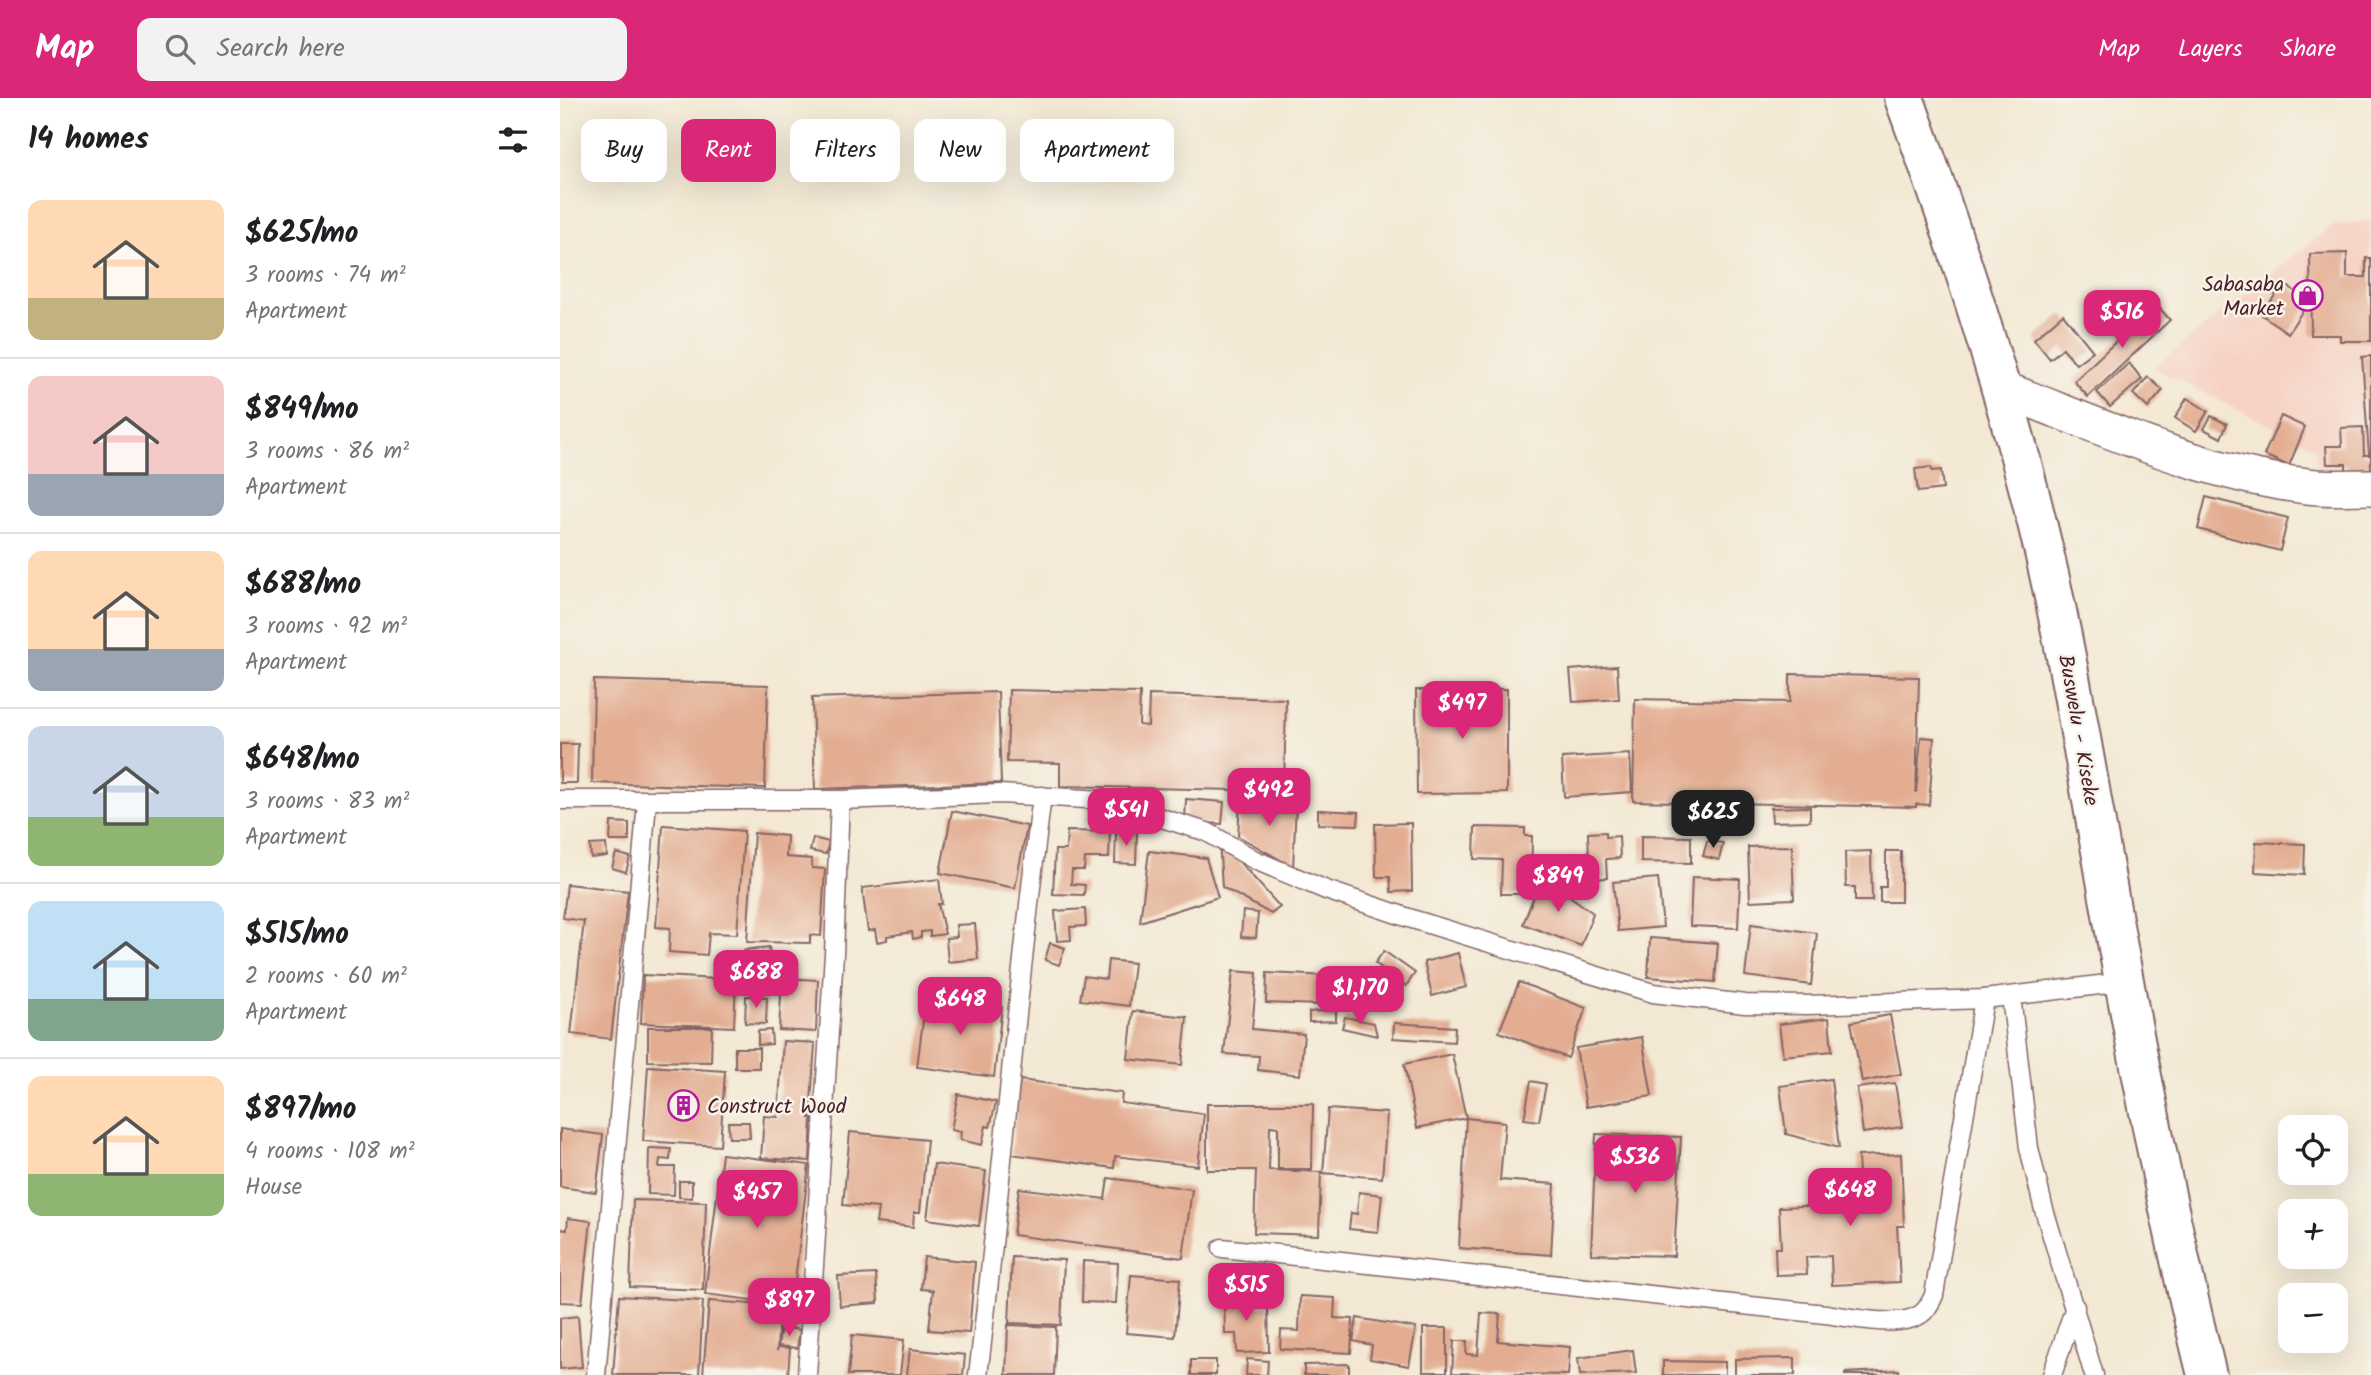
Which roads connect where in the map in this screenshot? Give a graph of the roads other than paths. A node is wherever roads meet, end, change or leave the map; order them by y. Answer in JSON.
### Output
{"nodes":[{"id":1,"x":1904,"y":98,"type":"edge"},
{"id":2,"x":2003,"y":389,"type":"junction"},
{"id":3,"x":2371,"y":487,"type":"edge"},
{"id":4,"x":1042,"y":796,"type":"junction"},
{"id":5,"x":560,"y":800,"type":"edge"},
{"id":6,"x":840,"y":800,"type":"junction"},
{"id":7,"x":647,"y":802,"type":"junction"},
{"id":8,"x":2124,"y":982,"type":"junction"},
{"id":9,"x":2011,"y":996,"type":"junction"},
{"id":10,"x":1984,"y":999,"type":"junction"},
{"id":11,"x":1222,"y":1248,"type":"dead end"},
{"id":12,"x":2075,"y":1307,"type":"junction"},
{"id":13,"x":596,"y":1375,"type":"edge"},
{"id":14,"x":807,"y":1375,"type":"edge"},
{"id":15,"x":978,"y":1375,"type":"edge"},
{"id":16,"x":2052,"y":1375,"type":"edge"},
{"id":17,"x":2094,"y":1375,"type":"edge"},
{"id":18,"x":2207,"y":1375,"type":"edge"}],
"edges":[{"from":1,"to":2,"type":"main road","name":"Buswelu - Kiseke"},
{"from":2,"to":3,"type":"street"},
{"from":2,"to":8,"type":"main road","name":"Buswelu - Kiseke"},
{"from":4,"to":6,"type":"lane"},
{"from":4,"to":10,"type":"lane"},
{"from":4,"to":15,"type":"lane"},
{"from":5,"to":7,"type":"lane"},
{"from":6,"to":7,"type":"lane"},
{"from":6,"to":14,"type":"lane"},
{"from":7,"to":13,"type":"lane"},
{"from":8,"to":9,"type":"lane"},
{"from":8,"to":18,"type":"main road","name":"Buswelu - Kiseke"},
{"from":9,"to":10,"type":"lane"},
{"from":9,"to":12,"type":"lane"},
{"from":10,"to":11,"type":"lane"},
{"from":12,"to":16,"type":"lane"},
{"from":12,"to":17,"type":"lane"}]}
